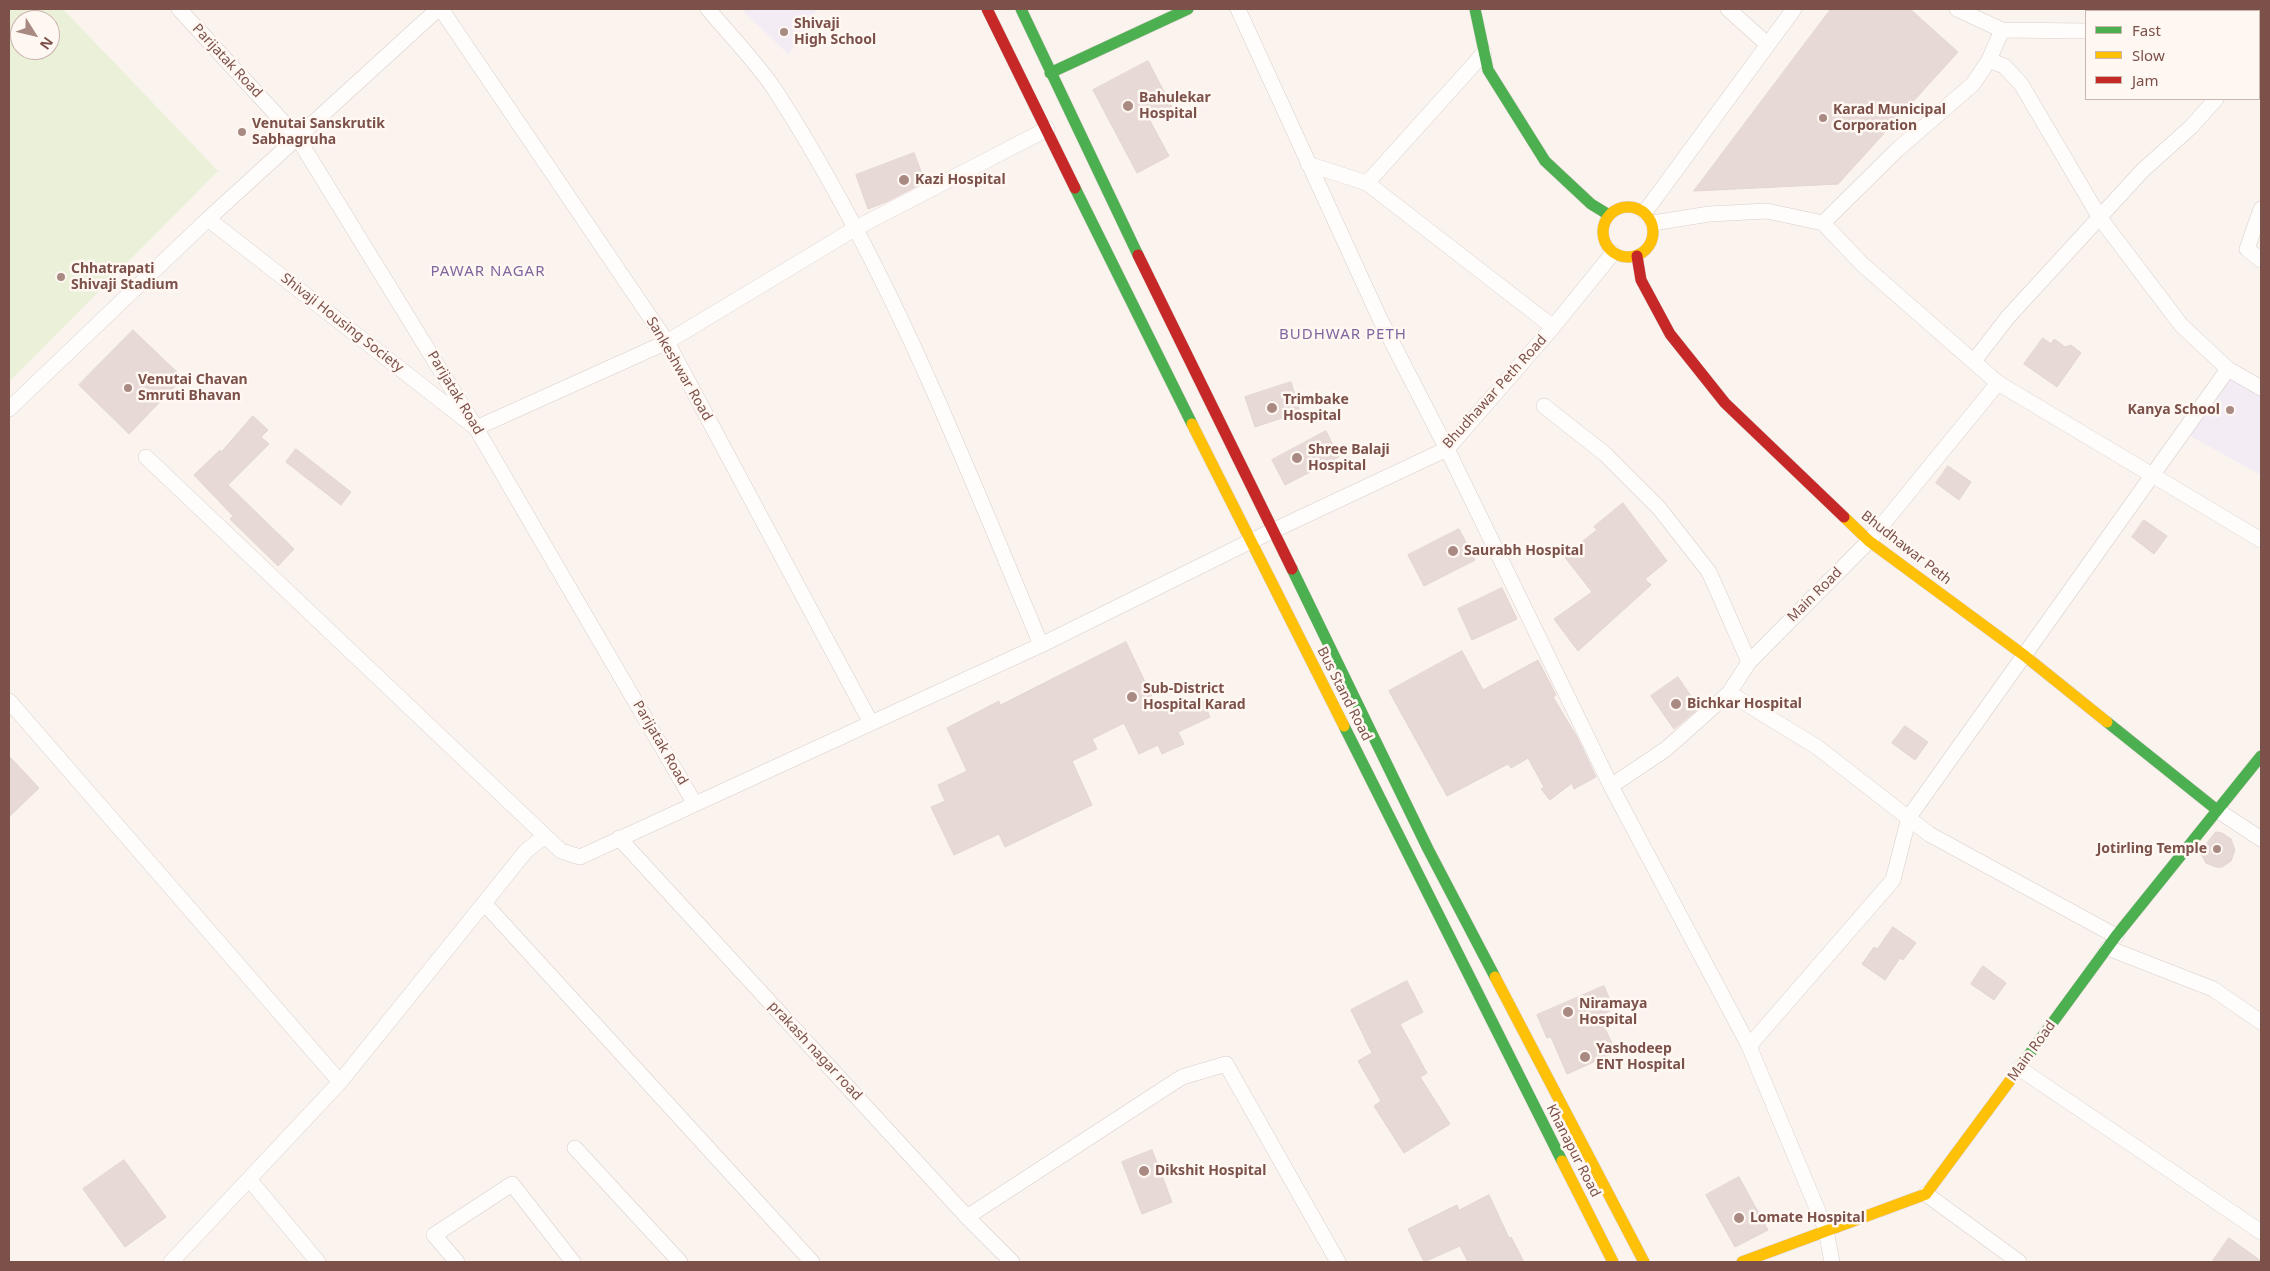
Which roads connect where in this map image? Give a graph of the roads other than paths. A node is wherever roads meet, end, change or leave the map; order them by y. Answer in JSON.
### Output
{"nodes":[{"id":1,"x":178,"y":9,"type":"edge"},
{"id":2,"x":440,"y":9,"type":"edge"},
{"id":3,"x":708,"y":9,"type":"edge"},
{"id":4,"x":987,"y":9,"type":"edge"},
{"id":5,"x":1021,"y":9,"type":"edge"},
{"id":6,"x":1188,"y":9,"type":"edge"},
{"id":7,"x":1238,"y":9,"type":"edge"},
{"id":8,"x":1475,"y":9,"type":"edge"},
{"id":9,"x":1728,"y":9,"type":"edge"},
{"id":10,"x":1794,"y":9,"type":"edge"},
{"id":11,"x":1957,"y":9,"type":"edge"},
{"id":12,"x":2002,"y":30,"type":"junction"},
{"id":13,"x":2085,"y":31,"type":"edge"},
{"id":14,"x":1767,"y":44,"type":"junction"},
{"id":15,"x":1484,"y":52,"type":"junction"},
{"id":16,"x":1989,"y":60,"type":"junction"},
{"id":17,"x":1050,"y":73,"type":"junction"},
{"id":18,"x":2215,"y":100,"type":"edge"},
{"id":19,"x":1047,"y":129,"type":"junction"},
{"id":20,"x":297,"y":137,"type":"junction"},
{"id":21,"x":1308,"y":164,"type":"junction"},
{"id":22,"x":1368,"y":183,"type":"junction"},
{"id":23,"x":2261,"y":210,"type":"edge"},
{"id":24,"x":1609,"y":215,"type":"junction"},
{"id":25,"x":1649,"y":218,"type":"junction"},
{"id":26,"x":2100,"y":218,"type":"junction"},
{"id":27,"x":208,"y":219,"type":"junction"},
{"id":28,"x":1822,"y":223,"type":"junction"},
{"id":29,"x":856,"y":228,"type":"junction"},
{"id":30,"x":1613,"y":253,"type":"junction"},
{"id":31,"x":1637,"y":256,"type":"junction"},
{"id":32,"x":2261,"y":260,"type":"edge"},
{"id":33,"x":1553,"y":327,"type":"junction"},
{"id":34,"x":667,"y":342,"type":"junction"},
{"id":35,"x":1974,"y":361,"type":"junction"},
{"id":36,"x":2228,"y":369,"type":"junction"},
{"id":37,"x":1998,"y":383,"type":"junction"},
{"id":38,"x":2261,"y":388,"type":"edge"},
{"id":39,"x":1544,"y":406,"type":"dead end"},
{"id":40,"x":9,"y":409,"type":"edge"},
{"id":41,"x":476,"y":428,"type":"junction"},
{"id":42,"x":1447,"y":449,"type":"junction"},
{"id":43,"x":146,"y":458,"type":"dead end"},
{"id":44,"x":2152,"y":475,"type":"junction"},
{"id":45,"x":1273,"y":532,"type":"junction"},
{"id":46,"x":2261,"y":540,"type":"edge"},
{"id":47,"x":1251,"y":541,"type":"junction"},
{"id":48,"x":1869,"y":541,"type":"junction"},
{"id":49,"x":1041,"y":645,"type":"junction"},
{"id":50,"x":2025,"y":656,"type":"junction"},
{"id":51,"x":1749,"y":662,"type":"junction"},
{"id":52,"x":1729,"y":693,"type":"junction"},
{"id":53,"x":9,"y":701,"type":"edge"},
{"id":54,"x":871,"y":723,"type":"junction"},
{"id":55,"x":2261,"y":756,"type":"edge"},
{"id":56,"x":1612,"y":786,"type":"junction"},
{"id":57,"x":695,"y":804,"type":"junction"},
{"id":58,"x":2217,"y":810,"type":"junction"},
{"id":59,"x":1909,"y":817,"type":"junction"},
{"id":60,"x":546,"y":836,"type":"junction"},
{"id":61,"x":619,"y":838,"type":"junction"},
{"id":62,"x":2261,"y":839,"type":"edge"},
{"id":63,"x":484,"y":903,"type":"junction"},
{"id":64,"x":2112,"y":942,"type":"junction"},
{"id":65,"x":2261,"y":1022,"type":"edge"},
{"id":66,"x":1749,"y":1046,"type":"junction"},
{"id":67,"x":1507,"y":1053,"type":"joint"},
{"id":68,"x":2019,"y":1068,"type":"junction"},
{"id":69,"x":340,"y":1082,"type":"junction"},
{"id":70,"x":576,"y":1148,"type":"dead end"},
{"id":71,"x":249,"y":1179,"type":"junction"},
{"id":72,"x":1926,"y":1194,"type":"junction"},
{"id":73,"x":967,"y":1217,"type":"junction"},
{"id":74,"x":1826,"y":1230,"type":"junction"},
{"id":75,"x":2261,"y":1232,"type":"edge"},
{"id":76,"x":171,"y":1262,"type":"edge"},
{"id":77,"x":318,"y":1262,"type":"edge"},
{"id":78,"x":457,"y":1262,"type":"edge"},
{"id":79,"x":573,"y":1262,"type":"edge"},
{"id":80,"x":680,"y":1262,"type":"edge"},
{"id":81,"x":812,"y":1262,"type":"edge"},
{"id":82,"x":1012,"y":1262,"type":"edge"},
{"id":83,"x":1338,"y":1262,"type":"edge"},
{"id":84,"x":1613,"y":1262,"type":"edge"},
{"id":85,"x":1644,"y":1262,"type":"edge"},
{"id":86,"x":1742,"y":1262,"type":"edge"},
{"id":87,"x":1832,"y":1262,"type":"edge"},
{"id":88,"x":2019,"y":1262,"type":"edge"}],
"edges":[{"from":1,"to":20,"type":"street","name":"Parijatak Road"},
{"from":2,"to":20,"type":"street"},
{"from":2,"to":34,"type":"street","name":"Sankeshwar Road"},
{"from":3,"to":29,"type":"street"},
{"from":4,"to":19,"type":"main road","name":"Bus Stand Road"},
{"from":5,"to":17,"type":"main road"},
{"from":6,"to":17,"type":"main road"},
{"from":7,"to":21,"type":"street"},
{"from":8,"to":15,"type":"main road"},
{"from":9,"to":14,"type":"street"},
{"from":10,"to":14,"type":"street"},
{"from":11,"to":12,"type":"street"},
{"from":12,"to":13,"type":"street"},
{"from":12,"to":16,"type":"street"},
{"from":14,"to":25,"type":"street"},
{"from":15,"to":22,"type":"street"},
{"from":15,"to":24,"type":"main road"},
{"from":16,"to":26,"type":"street"},
{"from":16,"to":28,"type":"street"},
{"from":17,"to":45,"type":"main road"},
{"from":18,"to":26,"type":"street"},
{"from":19,"to":29,"type":"street"},
{"from":19,"to":47,"type":"main road","name":"Bus Stand Road"},
{"from":20,"to":27,"type":"street"},
{"from":20,"to":41,"type":"street","name":"Parijatak Road"},
{"from":21,"to":22,"type":"street"},
{"from":21,"to":42,"type":"street"},
{"from":22,"to":33,"type":"street"},
{"from":23,"to":32,"type":"street"},
{"from":24,"to":25,"type":"main road"},
{"from":24,"to":30,"type":"main road"},
{"from":25,"to":28,"type":"street"},
{"from":25,"to":31,"type":"main road"},
{"from":26,"to":35,"type":"street"},
{"from":26,"to":36,"type":"street"},
{"from":27,"to":40,"type":"street"},
{"from":27,"to":41,"type":"street","name":"Shivaji Housing Society"},
{"from":28,"to":35,"type":"street"},
{"from":29,"to":34,"type":"street"},
{"from":29,"to":49,"type":"street"},
{"from":30,"to":31,"type":"main road"},
{"from":30,"to":33,"type":"street","name":"Bhudhawar Peth Road"},
{"from":31,"to":48,"type":"main road","name":"Bhudhawar Peth"},
{"from":33,"to":42,"type":"street","name":"Bhudhawar Peth Road"},
{"from":34,"to":41,"type":"street"},
{"from":34,"to":54,"type":"street","name":"Sankeshwar Road"},
{"from":35,"to":37,"type":"street"},
{"from":36,"to":38,"type":"street"},
{"from":36,"to":44,"type":"street"},
{"from":37,"to":44,"type":"street"},
{"from":37,"to":48,"type":"street","name":"Main Road"},
{"from":39,"to":51,"type":"street"},
{"from":41,"to":57,"type":"street","name":"Parijatak Road"},
{"from":42,"to":45,"type":"street","name":"Bhudhawar Peth Road"},
{"from":42,"to":56,"type":"street"},
{"from":43,"to":60,"type":"street","name":"Bhudhawar Peth Road"},
{"from":44,"to":46,"type":"street"},
{"from":44,"to":50,"type":"street"},
{"from":45,"to":47,"type":"street","name":"Bhudhawar Peth Road"},
{"from":45,"to":85,"type":"main road"},
{"from":47,"to":49,"type":"street","name":"Bhudhawar Peth Road"},
{"from":47,"to":67,"type":"main road","name":"Bus Stand Road"},
{"from":48,"to":50,"type":"main road","name":"Bhudhawar Peth"},
{"from":48,"to":51,"type":"street","name":"Main Road"},
{"from":49,"to":54,"type":"street","name":"Bhudhawar Peth Road"},
{"from":50,"to":58,"type":"main road","name":"Bhudhawar Peth"},
{"from":50,"to":59,"type":"street"},
{"from":51,"to":52,"type":"street","name":"Main Road"},
{"from":52,"to":56,"type":"street","name":"Main Road"},
{"from":52,"to":59,"type":"street"},
{"from":53,"to":69,"type":"street"},
{"from":54,"to":57,"type":"street","name":"Bhudhawar Peth Road"},
{"from":55,"to":58,"type":"main road","name":"Main Road"},
{"from":56,"to":66,"type":"street"},
{"from":57,"to":61,"type":"street","name":"Bhudhawar Peth Road"},
{"from":58,"to":62,"type":"street"},
{"from":58,"to":64,"type":"main road","name":"Main Road"},
{"from":59,"to":64,"type":"street"},
{"from":59,"to":66,"type":"street"},
{"from":60,"to":61,"type":"street","name":"Bhudhawar Peth Road"},
{"from":60,"to":63,"type":"street"},
{"from":61,"to":73,"type":"street","name":"prakash nagar road"},
{"from":63,"to":69,"type":"street"},
{"from":63,"to":81,"type":"street"},
{"from":64,"to":65,"type":"street"},
{"from":64,"to":68,"type":"main road","name":"Main Road"},
{"from":66,"to":74,"type":"street"},
{"from":67,"to":84,"type":"main road","name":"Khanapur Road"},
{"from":68,"to":72,"type":"main road","name":"Main Road"},
{"from":68,"to":75,"type":"street"},
{"from":69,"to":71,"type":"street"},
{"from":70,"to":80,"type":"street"},
{"from":71,"to":76,"type":"street"},
{"from":71,"to":77,"type":"street"},
{"from":72,"to":74,"type":"main road"},
{"from":72,"to":88,"type":"street"},
{"from":73,"to":82,"type":"street","name":"prakash nagar road"},
{"from":73,"to":83,"type":"street"},
{"from":74,"to":86,"type":"main road"},
{"from":74,"to":87,"type":"street"},
{"from":78,"to":79,"type":"street"}]}
